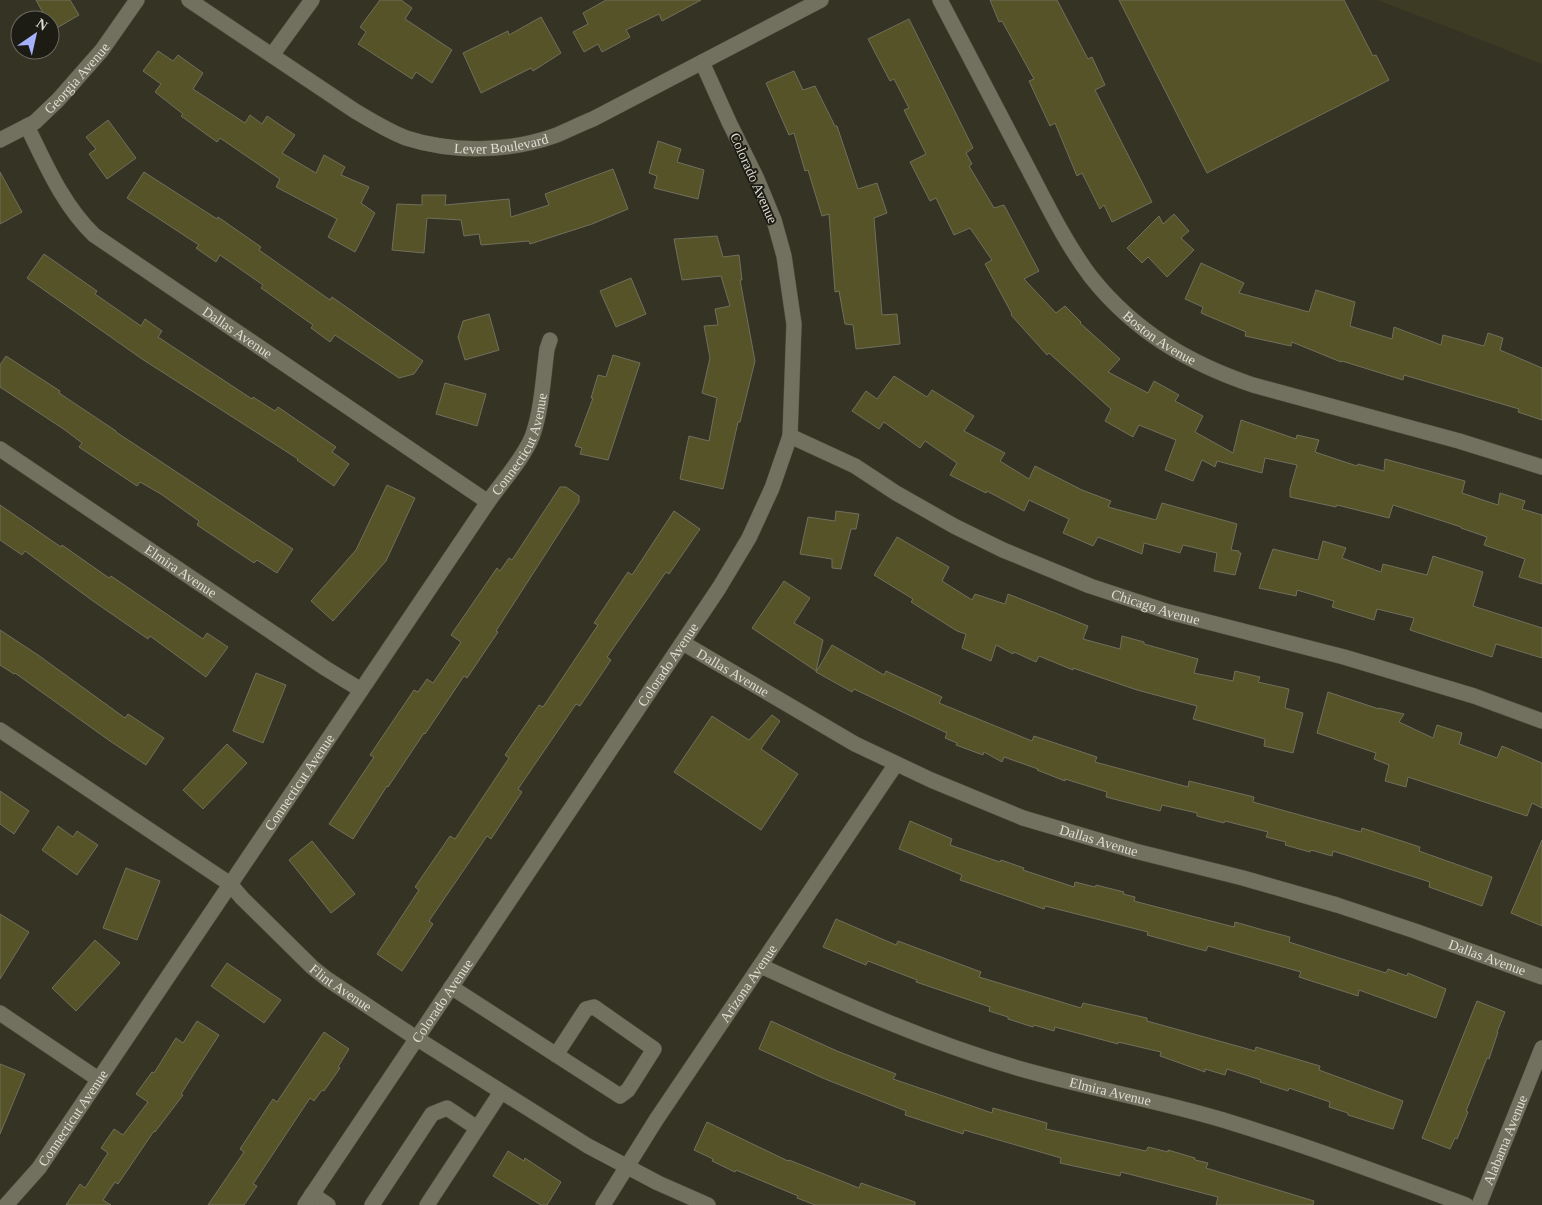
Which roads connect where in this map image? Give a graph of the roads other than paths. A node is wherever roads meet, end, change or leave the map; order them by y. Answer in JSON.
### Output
{"nodes":[{"id":1,"x":138,"y":0,"type":"edge"},
{"id":2,"x":189,"y":0,"type":"edge"},
{"id":3,"x":312,"y":0,"type":"edge"},
{"id":4,"x":822,"y":0,"type":"edge"},
{"id":5,"x":940,"y":0,"type":"edge"},
{"id":6,"x":272,"y":55,"type":"junction"},
{"id":7,"x":702,"y":62,"type":"junction"},
{"id":8,"x":27,"y":126,"type":"junction"},
{"id":9,"x":0,"y":140,"type":"edge"},
{"id":10,"x":550,"y":340,"type":"dead end"},
{"id":11,"x":790,"y":436,"type":"junction"},
{"id":12,"x":0,"y":448,"type":"edge"},
{"id":13,"x":1542,"y":467,"type":"edge"},
{"id":14,"x":488,"y":502,"type":"junction"},
{"id":15,"x":683,"y":643,"type":"junction"},
{"id":16,"x":361,"y":690,"type":"junction"},
{"id":17,"x":1542,"y":722,"type":"edge"},
{"id":18,"x":0,"y":730,"type":"edge"},
{"id":19,"x":896,"y":764,"type":"junction"},
{"id":20,"x":230,"y":884,"type":"junction"},
{"id":21,"x":761,"y":966,"type":"junction"},
{"id":22,"x":1542,"y":977,"type":"edge"},
{"id":23,"x":451,"y":987,"type":"junction"},
{"id":24,"x":0,"y":1013,"type":"edge"},
{"id":25,"x":416,"y":1038,"type":"junction"},
{"id":26,"x":1542,"y":1048,"type":"edge"},
{"id":27,"x":556,"y":1055,"type":"junction"},
{"id":28,"x":98,"y":1079,"type":"junction"},
{"id":29,"x":501,"y":1092,"type":"junction"},
{"id":30,"x":477,"y":1128,"type":"junction"},
{"id":31,"x":627,"y":1167,"type":"junction"},
{"id":32,"x":308,"y":1200,"type":"edge"},
{"id":33,"x":6,"y":1205,"type":"edge"},
{"id":34,"x":328,"y":1205,"type":"edge"},
{"id":35,"x":372,"y":1205,"type":"edge"},
{"id":36,"x":427,"y":1205,"type":"edge"},
{"id":37,"x":604,"y":1205,"type":"edge"},
{"id":38,"x":708,"y":1205,"type":"edge"},
{"id":39,"x":1466,"y":1205,"type":"edge"},
{"id":40,"x":1479,"y":1205,"type":"edge"}],
"edges":[{"from":1,"to":8,"type":"street","name":"Georgia Avenue"},
{"from":2,"to":6,"type":"street","name":"Lever Boulevard"},
{"from":3,"to":6,"type":"street"},
{"from":4,"to":7,"type":"street","name":"Lever Boulevard"},
{"from":5,"to":13,"type":"street","name":"Boston Avenue"},
{"from":6,"to":7,"type":"street","name":"Lever Boulevard"},
{"from":7,"to":11,"type":"street","name":"Colorado Avenue"},
{"from":8,"to":9,"type":"street","name":"Georgia Avenue"},
{"from":8,"to":14,"type":"street","name":"Dallas Avenue"},
{"from":10,"to":14,"type":"street","name":"Connecticut Avenue"},
{"from":11,"to":15,"type":"street","name":"Colorado Avenue"},
{"from":11,"to":17,"type":"street","name":"Chicago Avenue"},
{"from":12,"to":16,"type":"street","name":"Elmira Avenue"},
{"from":14,"to":16,"type":"street","name":"Connecticut Avenue"},
{"from":15,"to":19,"type":"street","name":"Dallas Avenue"},
{"from":15,"to":23,"type":"street","name":"Colorado Avenue"},
{"from":16,"to":20,"type":"street","name":"Connecticut Avenue"},
{"from":18,"to":20,"type":"street","name":"Flint Avenue"},
{"from":19,"to":21,"type":"street","name":"Arizona Avenue"},
{"from":19,"to":22,"type":"street","name":"Dallas Avenue"},
{"from":20,"to":25,"type":"street","name":"Flint Avenue"},
{"from":20,"to":28,"type":"street","name":"Connecticut Avenue"},
{"from":21,"to":31,"type":"street","name":"Arizona Avenue"},
{"from":21,"to":39,"type":"street","name":"Elmira Avenue"},
{"from":23,"to":25,"type":"street","name":"Colorado Avenue"},
{"from":23,"to":27,"type":"street"},
{"from":24,"to":28,"type":"street"},
{"from":25,"to":29,"type":"street","name":"Flint Avenue"},
{"from":25,"to":32,"type":"street","name":"Colorado Avenue"},
{"from":26,"to":40,"type":"street","name":"Alabama Avenue"},
{"from":27,"to":27,"type":"street"},
{"from":28,"to":33,"type":"street","name":"Connecticut Avenue"},
{"from":29,"to":30,"type":"street"},
{"from":29,"to":31,"type":"street","name":"Flint Avenue"},
{"from":30,"to":35,"type":"street"},
{"from":30,"to":36,"type":"street"},
{"from":31,"to":37,"type":"street","name":"Arizona Avenue"},
{"from":31,"to":38,"type":"street","name":"Flint Avenue"},
{"from":32,"to":34,"type":"street"}]}
